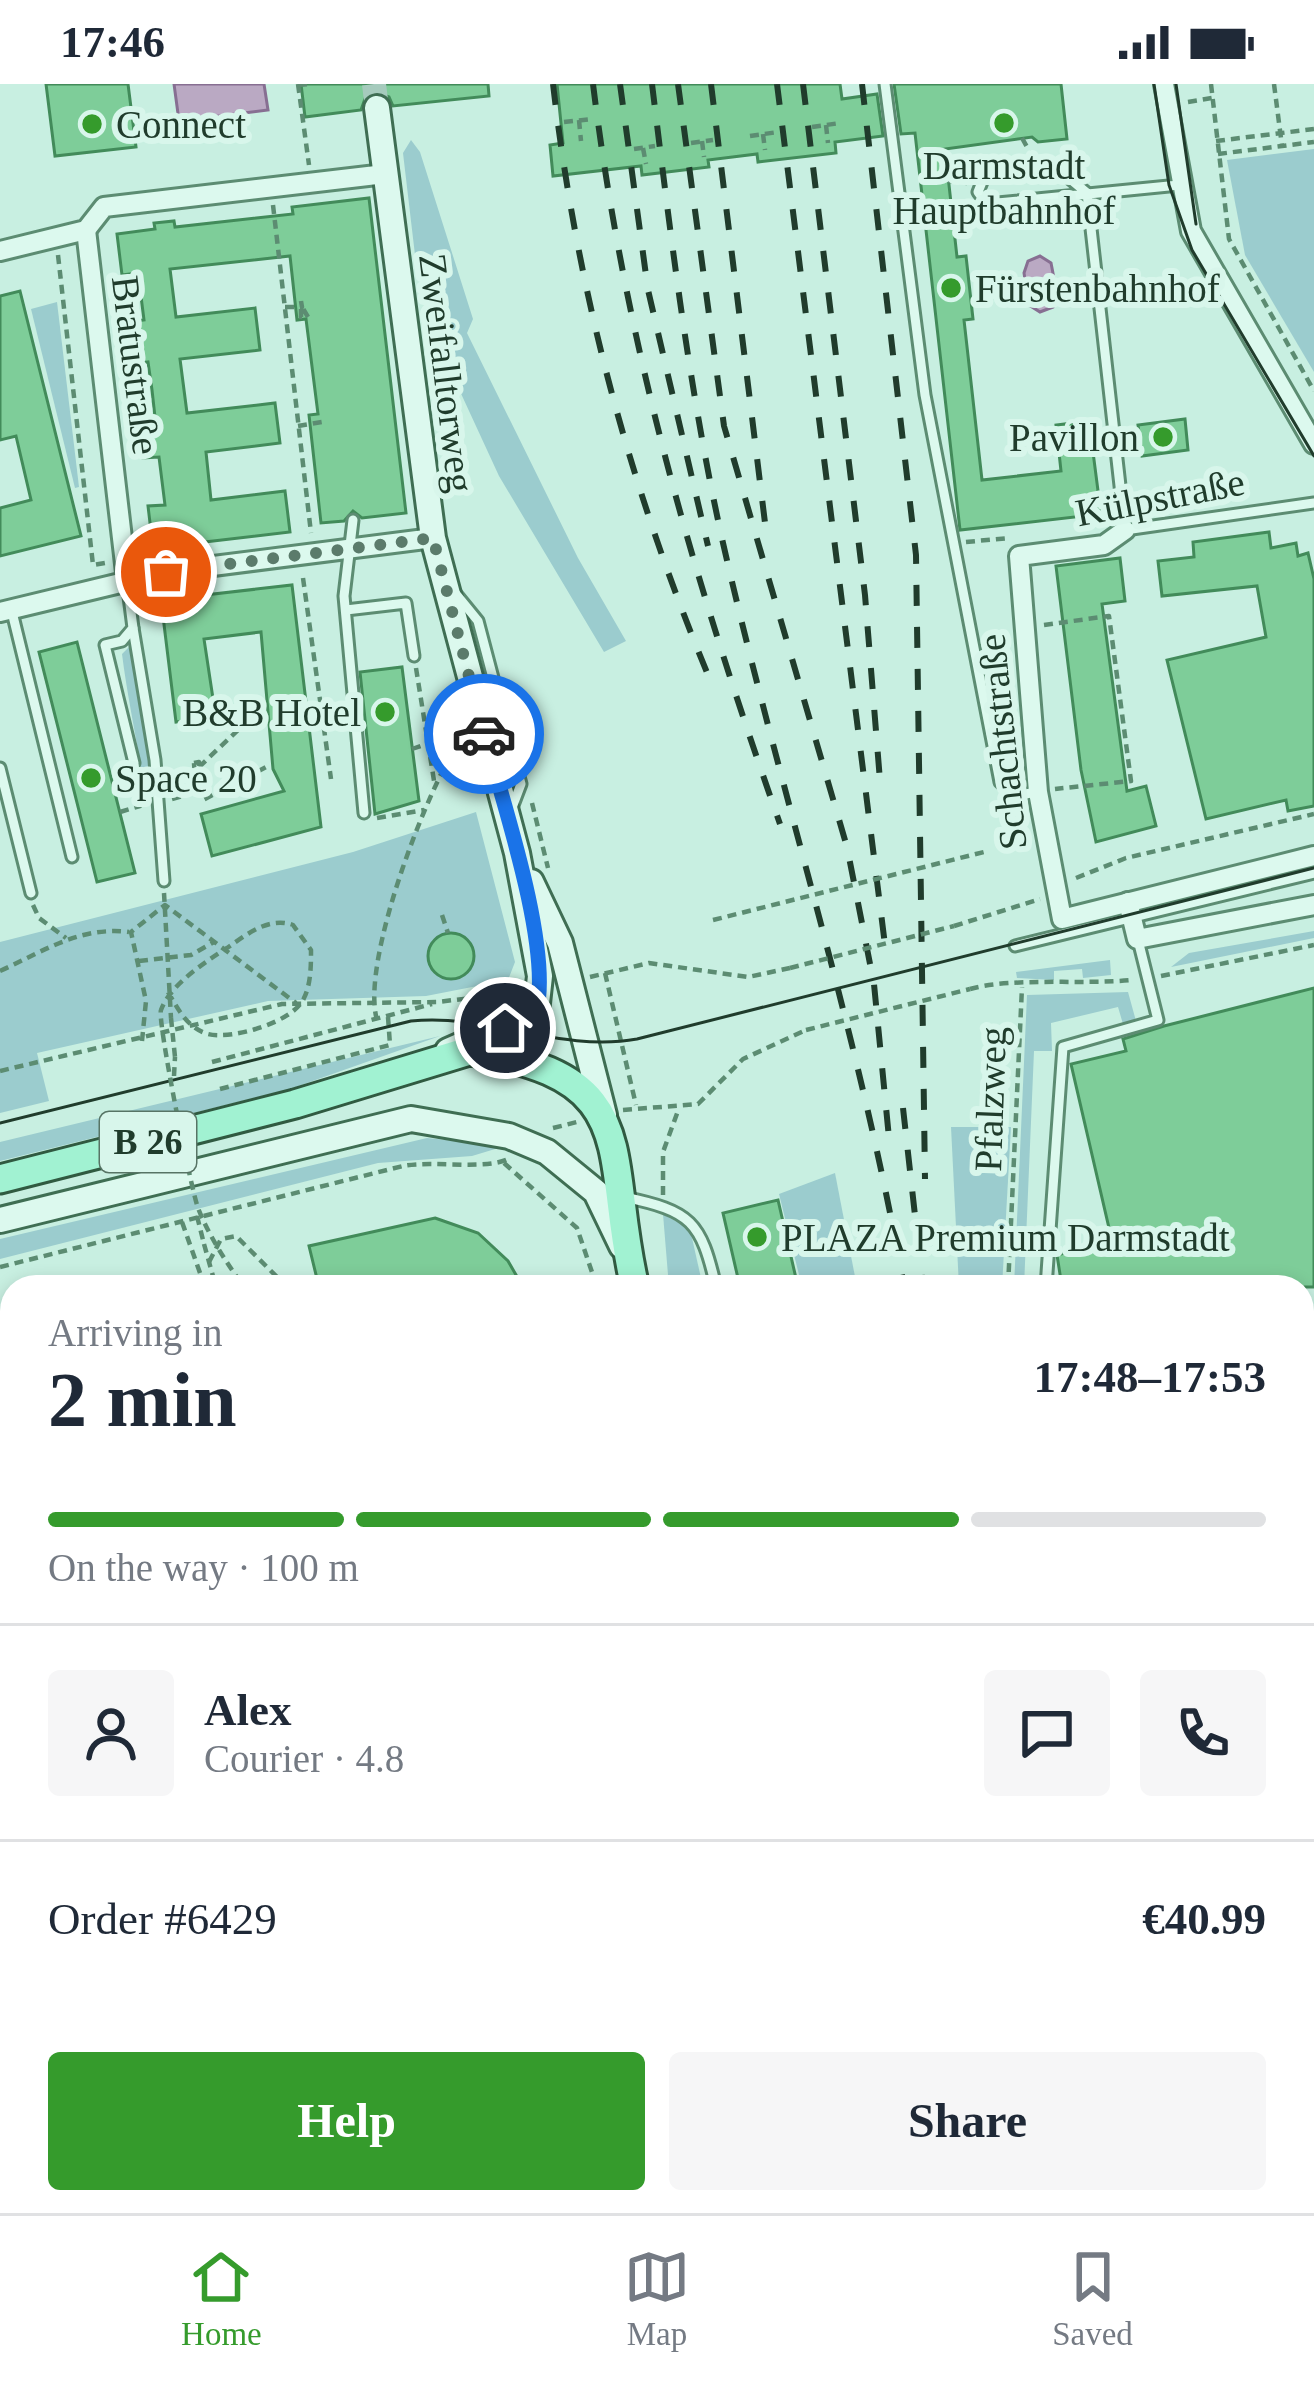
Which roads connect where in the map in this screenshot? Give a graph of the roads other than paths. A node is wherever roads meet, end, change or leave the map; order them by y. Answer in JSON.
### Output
{"nodes":[{"id":1,"x":885,"y":84,"type":"edge"},
{"id":2,"x":1164,"y":84,"type":"edge"},
{"id":3,"x":377,"y":108,"type":"tunnel mouth"},
{"id":4,"x":385,"y":174,"type":"junction"},
{"id":5,"x":1179,"y":184,"type":"junction"},
{"id":6,"x":1087,"y":193,"type":"junction"},
{"id":7,"x":86,"y":230,"type":"junction"},
{"id":8,"x":0,"y":251,"type":"edge"},
{"id":9,"x":1314,"y":445,"type":"edge"},
{"id":10,"x":1314,"y":502,"type":"edge"},
{"id":11,"x":353,"y":520,"type":"dead end"},
{"id":12,"x":1125,"y":530,"type":"junction"},
{"id":13,"x":433,"y":538,"type":"junction"},
{"id":14,"x":347,"y":550,"type":"junction"},
{"id":15,"x":1019,"y":556,"type":"joint"},
{"id":16,"x":128,"y":581,"type":"junction"},
{"id":17,"x":445,"y":583,"type":"junction"},
{"id":18,"x":346,"y":610,"type":"junction"},
{"id":19,"x":6,"y":611,"type":"edge"},
{"id":20,"x":133,"y":628,"type":"junction"},
{"id":21,"x":414,"y":656,"type":"road end"},
{"id":22,"x":134,"y":763,"type":"road end"},
{"id":23,"x":0,"y":768,"type":"edge"},
{"id":24,"x":1038,"y":792,"type":"junction"},
{"id":25,"x":364,"y":813,"type":"road end"},
{"id":26,"x":507,"y":818,"type":"junction"},
{"id":27,"x":517,"y":853,"type":"junction"},
{"id":28,"x":1314,"y":856,"type":"edge"},
{"id":29,"x":72,"y":857,"type":"dead end"},
{"id":30,"x":1314,"y":873,"type":"edge"},
{"id":31,"x":164,"y":881,"type":"road end"},
{"id":32,"x":31,"y":893,"type":"road end"},
{"id":33,"x":1314,"y":905,"type":"edge"},
{"id":34,"x":1130,"y":910,"type":"junction"},
{"id":35,"x":1137,"y":939,"type":"junction"},
{"id":36,"x":1015,"y":946,"type":"dead end"},
{"id":37,"x":406,"y":1071,"type":"junction"},
{"id":38,"x":612,"y":1113,"type":"junction"},
{"id":39,"x":0,"y":1179,"type":"edge"},
{"id":40,"x":622,"y":1197,"type":"junction"},
{"id":41,"x":0,"y":1220,"type":"edge"},
{"id":42,"x":631,"y":1275,"type":"edge"},
{"id":43,"x":632,"y":1275,"type":"edge"},
{"id":44,"x":712,"y":1275,"type":"edge"},
{"id":45,"x":1047,"y":1275,"type":"edge"}],
"edges":[{"from":1,"to":24,"type":"lane"},
{"from":2,"to":5,"type":"street"},
{"from":3,"to":4,"type":"street","name":"Zweifalltorweg"},
{"from":4,"to":7,"type":"street"},
{"from":4,"to":13,"type":"street","name":"Zweifalltorweg"},
{"from":5,"to":6,"type":"lane"},
{"from":5,"to":9,"type":"street"},
{"from":6,"to":6,"type":"lane"},
{"from":6,"to":12,"type":"lane"},
{"from":7,"to":8,"type":"street"},
{"from":7,"to":16,"type":"street","name":"Bratustraße"},
{"from":10,"to":12,"type":"lane","name":"Külpstraße"},
{"from":11,"to":14,"type":"lane"},
{"from":12,"to":15,"type":"street","name":"Külpstraße"},
{"from":13,"to":14,"type":"street"},
{"from":13,"to":17,"type":"street","name":"Zweifalltorweg"},
{"from":14,"to":16,"type":"street"},
{"from":14,"to":18,"type":"lane"},
{"from":15,"to":24,"type":"street","name":"Schachtstraße"},
{"from":16,"to":19,"type":"street"},
{"from":16,"to":20,"type":"lane"},
{"from":17,"to":26,"type":"street","name":"Zweifalltorweg"},
{"from":17,"to":26,"type":"lane"},
{"from":18,"to":21,"type":"lane"},
{"from":18,"to":25,"type":"lane"},
{"from":19,"to":29,"type":"lane"},
{"from":20,"to":22,"type":"lane"},
{"from":20,"to":31,"type":"lane"},
{"from":23,"to":32,"type":"lane"},
{"from":24,"to":34,"type":"street","name":"Schachtstraße"},
{"from":26,"to":27,"type":"street","name":"Zweifalltorweg"},
{"from":27,"to":37,"type":"street","name":"Zweifalltorweg"},
{"from":27,"to":38,"type":"street","name":"Zweifalltorweg"},
{"from":28,"to":34,"type":"street"},
{"from":30,"to":34,"type":"lane"},
{"from":33,"to":35,"type":"street"},
{"from":34,"to":35,"type":"street"},
{"from":34,"to":36,"type":"lane"},
{"from":35,"to":45,"type":"lane"},
{"from":37,"to":38,"type":"main road","number":"B 26"},
{"from":37,"to":39,"type":"main road","number":"B 26"},
{"from":38,"to":40,"type":"main road"},
{"from":40,"to":43,"type":"main road"},
{"from":40,"to":44,"type":"lane"},
{"from":41,"to":42,"type":"street","number":"B 26"}]}
